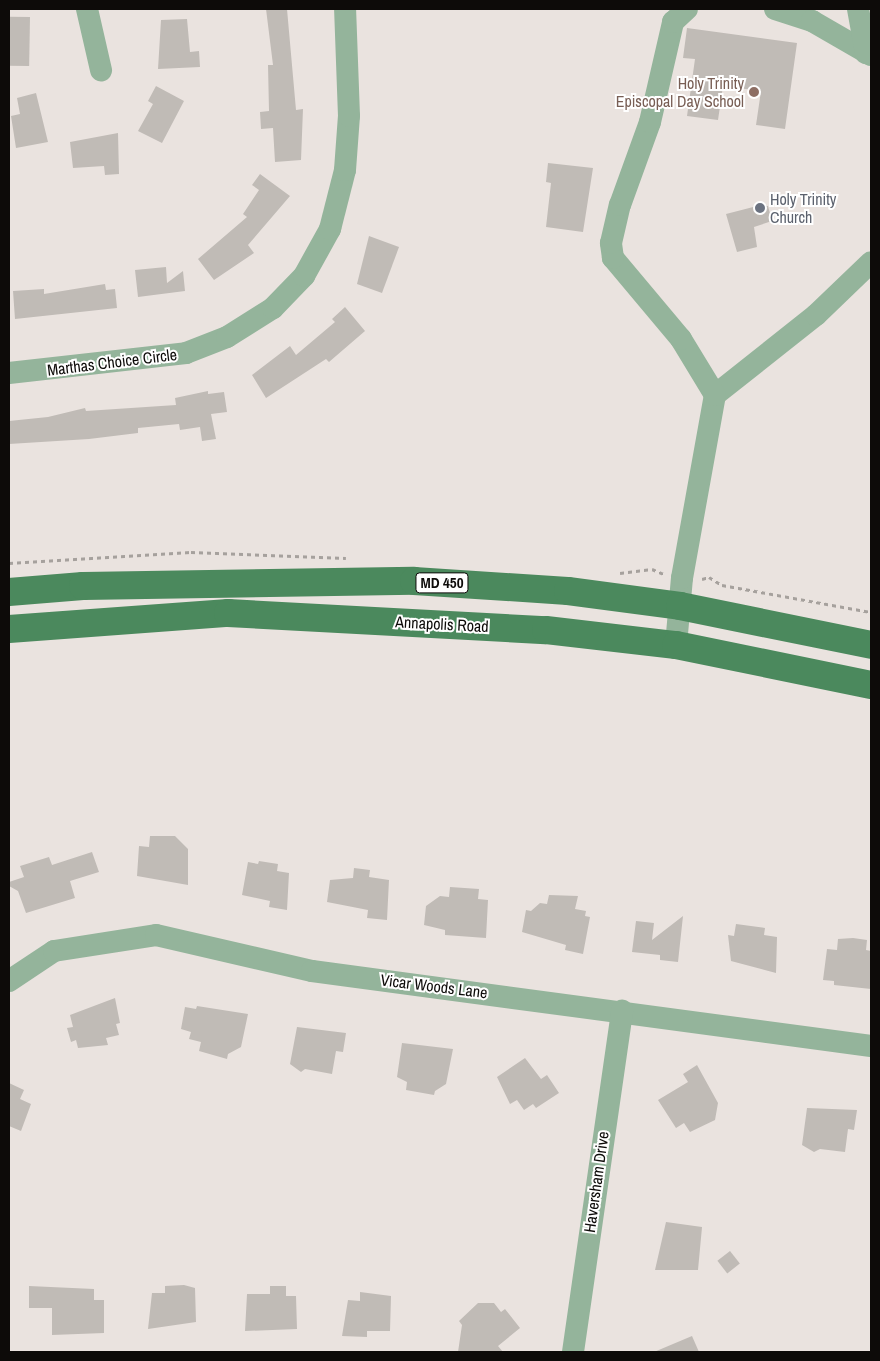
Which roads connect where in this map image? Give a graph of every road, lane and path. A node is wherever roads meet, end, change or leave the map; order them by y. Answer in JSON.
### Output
{"nodes":[{"id":1,"x":87,"y":9,"type":"edge"},
{"id":2,"x":345,"y":9,"type":"edge"},
{"id":3,"x":775,"y":9,"type":"edge"},
{"id":4,"x":858,"y":9,"type":"edge"},
{"id":5,"x":684,"y":10,"type":"edge"},
{"id":6,"x":869,"y":54,"type":"edge"},
{"id":7,"x":101,"y":70,"type":"dead end"},
{"id":8,"x":871,"y":262,"type":"edge"},
{"id":9,"x":9,"y":374,"type":"edge"},
{"id":10,"x":715,"y":396,"type":"junction"},
{"id":11,"x":9,"y":592,"type":"edge"},
{"id":12,"x":680,"y":606,"type":"junction"},
{"id":13,"x":9,"y":629,"type":"edge"},
{"id":14,"x":676,"y":645,"type":"junction"},
{"id":15,"x":871,"y":645,"type":"edge"},
{"id":16,"x":871,"y":685,"type":"edge"},
{"id":17,"x":9,"y":981,"type":"edge"},
{"id":18,"x":622,"y":1012,"type":"junction"},
{"id":19,"x":871,"y":1046,"type":"edge"},
{"id":20,"x":573,"y":1352,"type":"edge"}],
"edges":[{"from":1,"to":7,"type":"street"},
{"from":2,"to":9,"type":"street","name":"Marthas Choice Circle"},
{"from":3,"to":6,"type":"street"},
{"from":4,"to":6,"type":"street"},
{"from":5,"to":10,"type":"street"},
{"from":8,"to":10,"type":"street"},
{"from":10,"to":12,"type":"street"},
{"from":11,"to":12,"type":"main road","number":"MD 450"},
{"from":12,"to":14,"type":"street"},
{"from":12,"to":15,"type":"main road","number":"MD 450"},
{"from":13,"to":14,"type":"main road","name":"Annapolis Road"},
{"from":14,"to":16,"type":"main road","name":"Annapolis Road"},
{"from":17,"to":18,"type":"street","name":"Vicar Woods Lane"},
{"from":18,"to":19,"type":"street","name":"Vicar Woods Lane"},
{"from":18,"to":20,"type":"street","name":"Haversham Drive"}]}
